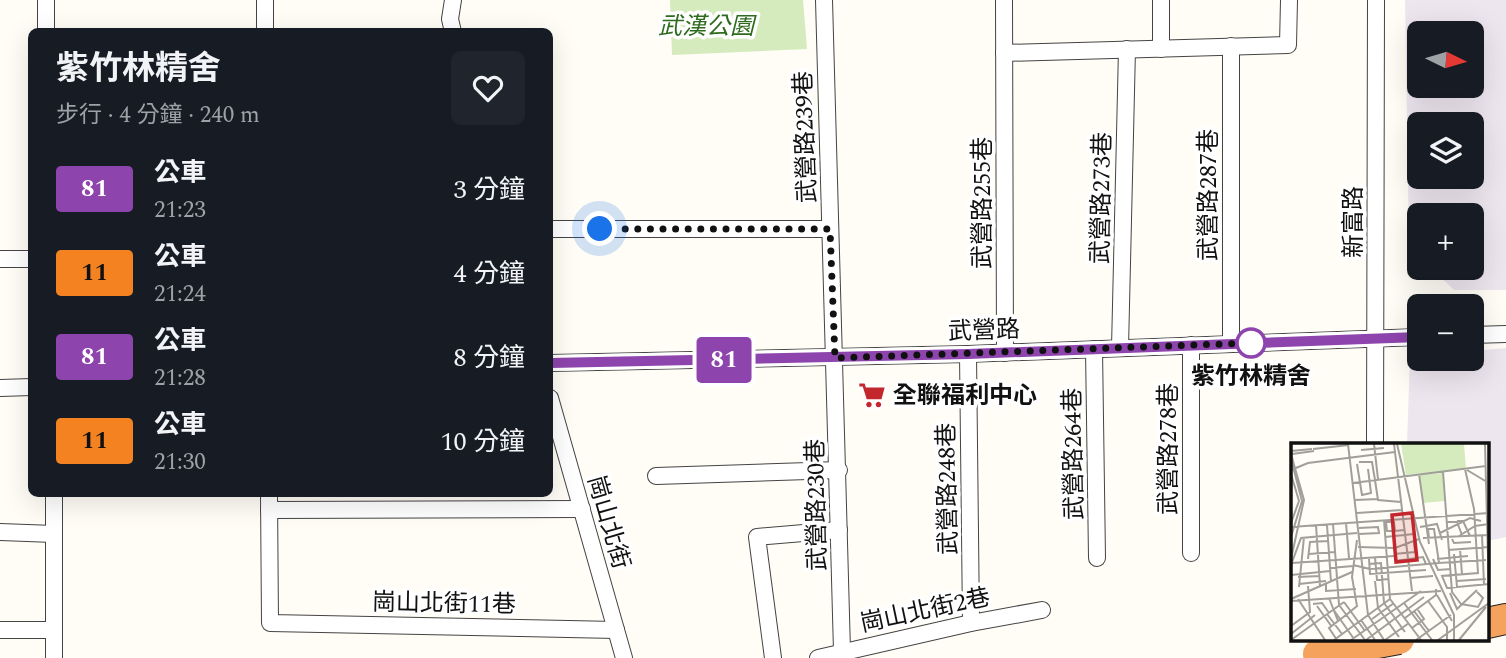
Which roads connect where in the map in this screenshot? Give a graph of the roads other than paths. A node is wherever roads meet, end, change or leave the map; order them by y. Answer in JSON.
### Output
{"nodes":[{"id":1,"x":46,"y":0,"type":"edge"},
{"id":2,"x":265,"y":0,"type":"edge"},
{"id":3,"x":453,"y":0,"type":"edge"},
{"id":4,"x":824,"y":0,"type":"edge"},
{"id":5,"x":1004,"y":0,"type":"edge"},
{"id":6,"x":1161,"y":0,"type":"edge"},
{"id":7,"x":1289,"y":0,"type":"edge"},
{"id":8,"x":1376,"y":0,"type":"edge"},
{"id":9,"x":46,"y":28,"type":"edge"},
{"id":10,"x":265,"y":28,"type":"edge"},
{"id":11,"x":452,"y":28,"type":"edge"},
{"id":12,"x":1231,"y":46,"type":"junction"},
{"id":13,"x":1161,"y":48,"type":"junction"},
{"id":14,"x":1127,"y":50,"type":"junction"},
{"id":15,"x":1004,"y":53,"type":"junction"},
{"id":16,"x":553,"y":229,"type":"edge"},
{"id":17,"x":830,"y":229,"type":"junction"},
{"id":18,"x":0,"y":258,"type":"edge"},
{"id":19,"x":28,"y":259,"type":"edge"},
{"id":20,"x":1506,"y":334,"type":"edge"},
{"id":21,"x":1484,"y":335,"type":"edge"},
{"id":22,"x":1407,"y":337,"type":"edge"},
{"id":23,"x":1376,"y":338,"type":"junction"},
{"id":24,"x":1231,"y":344,"type":"junction"},
{"id":25,"x":1191,"y":345,"type":"junction"},
{"id":26,"x":1120,"y":348,"type":"junction"},
{"id":27,"x":1094,"y":349,"type":"junction"},
{"id":28,"x":1005,"y":352,"type":"junction"},
{"id":29,"x":968,"y":354,"type":"junction"},
{"id":30,"x":835,"y":358,"type":"junction"},
{"id":31,"x":553,"y":363,"type":"edge"},
{"id":32,"x":28,"y":387,"type":"edge"},
{"id":33,"x":0,"y":388,"type":"edge"},
{"id":34,"x":553,"y":408,"type":"edge"},
{"id":35,"x":1375,"y":443,"type":"edge"},
{"id":36,"x":839,"y":470,"type":"junction"},
{"id":37,"x":656,"y":476,"type":"dead end"},
{"id":38,"x":54,"y":497,"type":"edge"},
{"id":39,"x":269,"y":502,"type":"edge"},
{"id":40,"x":582,"y":509,"type":"junction"},
{"id":41,"x":839,"y":530,"type":"junction"},
{"id":42,"x":0,"y":532,"type":"edge"},
{"id":43,"x":54,"y":534,"type":"junction"},
{"id":44,"x":1191,"y":553,"type":"dead end"},
{"id":45,"x":1097,"y":558,"type":"dead end"},
{"id":46,"x":1042,"y":610,"type":"dead end"},
{"id":47,"x":1506,"y":619,"type":"edge"},
{"id":48,"x":971,"y":623,"type":"junction"},
{"id":49,"x":1488,"y":623,"type":"edge"},
{"id":50,"x":0,"y":630,"type":"edge"},
{"id":51,"x":54,"y":630,"type":"junction"},
{"id":52,"x":616,"y":630,"type":"junction"},
{"id":53,"x":1373,"y":640,"type":"edge"},
{"id":54,"x":1394,"y":640,"type":"edge"},
{"id":55,"x":842,"y":651,"type":"junction"},
{"id":56,"x":1310,"y":656,"type":"edge"},
{"id":57,"x":54,"y":658,"type":"edge"},
{"id":58,"x":624,"y":658,"type":"edge"},
{"id":59,"x":774,"y":658,"type":"edge"},
{"id":60,"x":818,"y":658,"type":"edge"},
{"id":61,"x":1373,"y":658,"type":"edge"}],
"edges":[{"from":1,"to":9,"type":"street"},
{"from":2,"to":10,"type":"street"},
{"from":3,"to":11,"type":"street"},
{"from":4,"to":17,"type":"street","name":"武營路239巷"},
{"from":5,"to":15,"type":"street","name":"武營路255巷"},
{"from":6,"to":13,"type":"street"},
{"from":7,"to":12,"type":"street"},
{"from":8,"to":23,"type":"street","name":"新富路"},
{"from":12,"to":13,"type":"street"},
{"from":12,"to":24,"type":"street","name":"武營路287巷"},
{"from":13,"to":14,"type":"street"},
{"from":14,"to":15,"type":"street"},
{"from":14,"to":26,"type":"street","name":"武營路273巷"},
{"from":15,"to":28,"type":"street","name":"武營路255巷"},
{"from":16,"to":17,"type":"street"},
{"from":17,"to":30,"type":"street","name":"武營路239巷"},
{"from":18,"to":19,"type":"street"},
{"from":20,"to":21,"type":"street"},
{"from":22,"to":23,"type":"street","name":"武營路"},
{"from":23,"to":24,"type":"street","name":"武營路"},
{"from":23,"to":35,"type":"street","name":"新富路"},
{"from":24,"to":25,"type":"street","name":"武營路"},
{"from":25,"to":26,"type":"street","name":"武營路"},
{"from":25,"to":44,"type":"street","name":"武營路278巷"},
{"from":26,"to":27,"type":"street","name":"武營路"},
{"from":27,"to":28,"type":"street","name":"武營路"},
{"from":27,"to":45,"type":"street","name":"武營路264巷"},
{"from":28,"to":29,"type":"street","name":"武營路"},
{"from":29,"to":30,"type":"street","name":"武營路"},
{"from":29,"to":48,"type":"street","name":"武營路248巷"},
{"from":30,"to":31,"type":"street","name":"武營路"},
{"from":30,"to":36,"type":"street","name":"武營路230巷"},
{"from":32,"to":33,"type":"street"},
{"from":34,"to":40,"type":"street","name":"崗山北街"},
{"from":36,"to":37,"type":"street"},
{"from":36,"to":41,"type":"street","name":"武營路230巷"},
{"from":38,"to":43,"type":"street"},
{"from":39,"to":40,"type":"street"},
{"from":39,"to":52,"type":"street","name":"崗山北街11巷"},
{"from":40,"to":52,"type":"street","name":"崗山北街"},
{"from":41,"to":55,"type":"street","name":"武營路230巷"},
{"from":41,"to":59,"type":"street"},
{"from":42,"to":43,"type":"street"},
{"from":43,"to":51,"type":"street"},
{"from":46,"to":48,"type":"street","name":"崗山北街2巷"},
{"from":47,"to":49,"type":"highway"},
{"from":48,"to":55,"type":"street","name":"崗山北街2巷"},
{"from":50,"to":51,"type":"street"},
{"from":51,"to":57,"type":"street"},
{"from":52,"to":58,"type":"street","name":"崗山北街"},
{"from":53,"to":61,"type":"street"},
{"from":54,"to":56,"type":"highway","bridge":true},
{"from":55,"to":60,"type":"street","name":"崗山北街2巷"}]}
